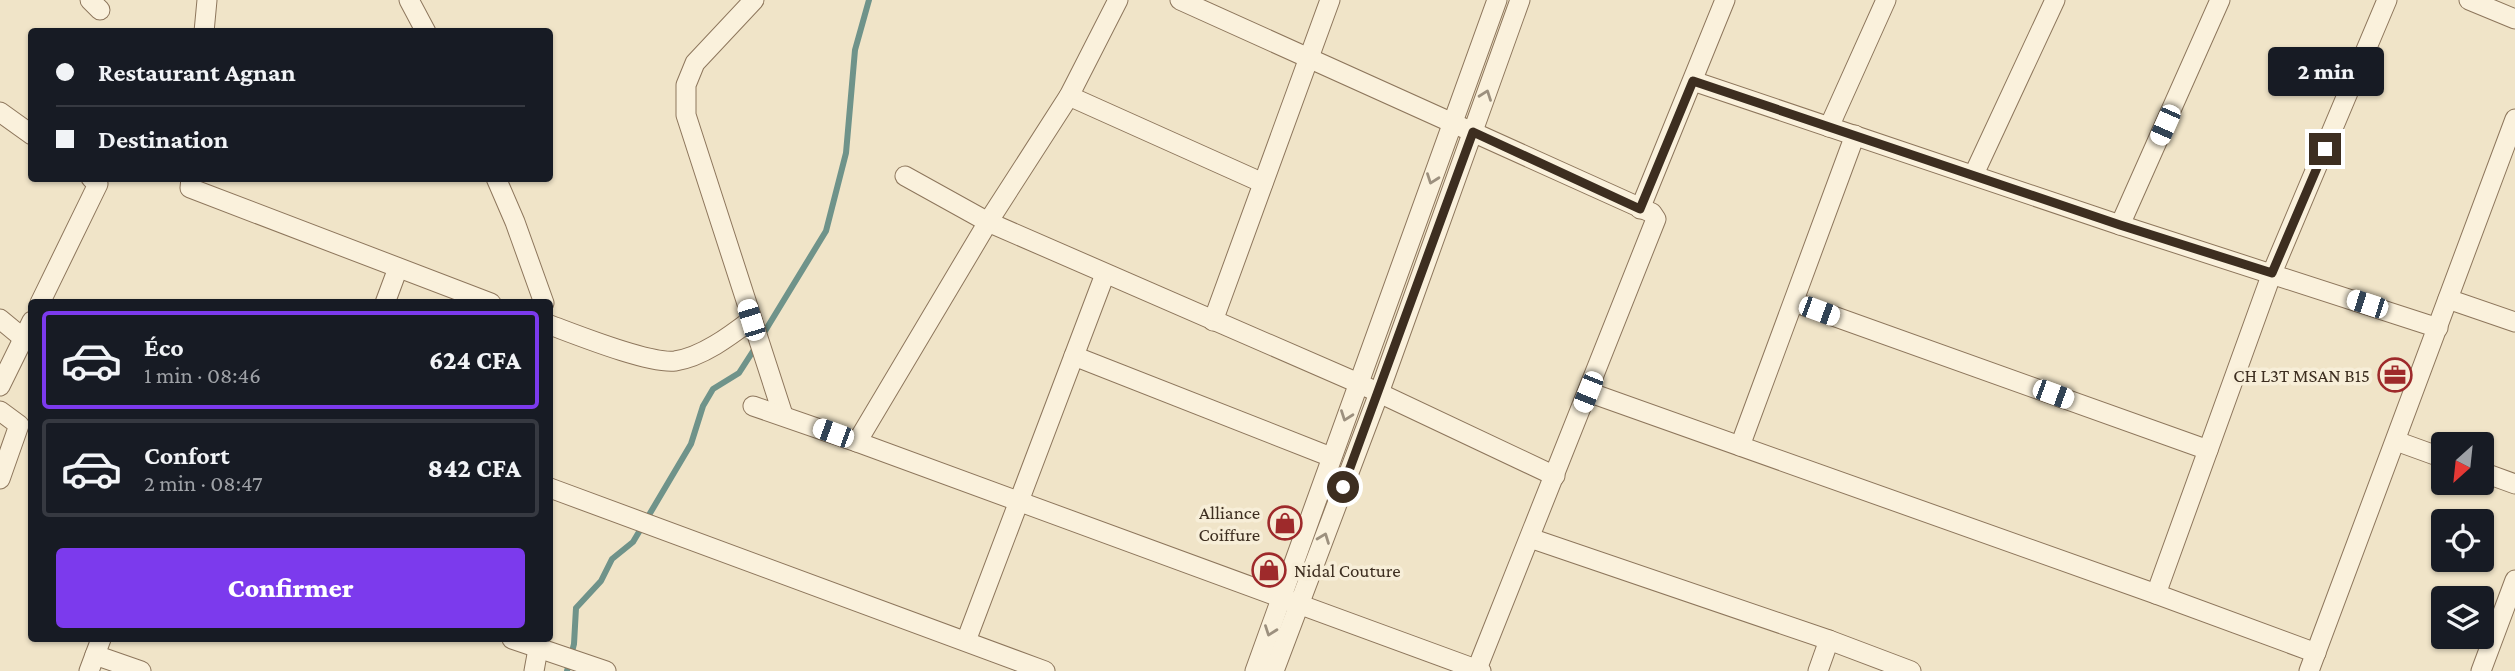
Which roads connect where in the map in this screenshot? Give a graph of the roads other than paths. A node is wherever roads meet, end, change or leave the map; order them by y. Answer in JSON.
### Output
{"nodes":[{"id":1,"x":207,"y":0,"type":"edge"},
{"id":2,"x":409,"y":0,"type":"edge"},
{"id":3,"x":754,"y":0,"type":"edge"},
{"id":4,"x":1118,"y":0,"type":"edge"},
{"id":5,"x":1180,"y":0,"type":"edge"},
{"id":6,"x":1330,"y":0,"type":"edge"},
{"id":7,"x":1497,"y":0,"type":"edge"},
{"id":8,"x":1520,"y":0,"type":"edge"},
{"id":9,"x":1725,"y":0,"type":"edge"},
{"id":10,"x":1886,"y":0,"type":"edge"},
{"id":11,"x":2055,"y":0,"type":"edge"},
{"id":12,"x":2220,"y":0,"type":"edge"},
{"id":13,"x":2387,"y":0,"type":"edge"},
{"id":14,"x":2469,"y":0,"type":"edge"},
{"id":15,"x":2515,"y":19,"type":"edge"},
{"id":16,"x":204,"y":28,"type":"edge"},
{"id":17,"x":424,"y":28,"type":"edge"},
{"id":18,"x":1309,"y":58,"type":"junction"},
{"id":19,"x":1693,"y":81,"type":"junction"},
{"id":20,"x":1069,"y":96,"type":"junction"},
{"id":21,"x":0,"y":112,"type":"edge"},
{"id":22,"x":2515,"y":119,"type":"edge"},
{"id":23,"x":1452,"y":123,"type":"junction"},
{"id":24,"x":1829,"y":127,"type":"junction"},
{"id":25,"x":28,"y":132,"type":"edge"},
{"id":26,"x":1473,"y":132,"type":"junction"},
{"id":27,"x":1855,"y":135,"type":"junction"},
{"id":28,"x":2511,"y":145,"type":"edge"},
{"id":29,"x":1974,"y":174,"type":"junction"},
{"id":30,"x":905,"y":176,"type":"dead end"},
{"id":31,"x":96,"y":182,"type":"edge"},
{"id":32,"x":191,"y":182,"type":"edge"},
{"id":33,"x":498,"y":182,"type":"edge"},
{"id":34,"x":1263,"y":183,"type":"junction"},
{"id":35,"x":1640,"y":209,"type":"junction"},
{"id":36,"x":988,"y":222,"type":"junction"},
{"id":37,"x":2120,"y":225,"type":"junction"},
{"id":38,"x":398,"y":268,"type":"junction"},
{"id":39,"x":2272,"y":273,"type":"junction"},
{"id":40,"x":1105,"y":274,"type":"junction"},
{"id":41,"x":42,"y":299,"type":"edge"},
{"id":42,"x":386,"y":299,"type":"edge"},
{"id":43,"x":480,"y":299,"type":"edge"},
{"id":44,"x":542,"y":299,"type":"edge"},
{"id":45,"x":2448,"y":299,"type":"junction"},
{"id":46,"x":1794,"y":302,"type":"junction"},
{"id":47,"x":0,"y":319,"type":"edge"},
{"id":48,"x":1213,"y":321,"type":"junction"},
{"id":49,"x":2515,"y":322,"type":"edge"},
{"id":50,"x":553,"y":323,"type":"edge"},
{"id":51,"x":754,"y":328,"type":"junction"},
{"id":52,"x":2438,"y":328,"type":"junction"},
{"id":53,"x":27,"y":329,"type":"edge"},
{"id":54,"x":1074,"y":356,"type":"junction"},
{"id":55,"x":1358,"y":383,"type":"junction"},
{"id":56,"x":0,"y":386,"type":"edge"},
{"id":57,"x":1588,"y":392,"type":"junction"},
{"id":58,"x":1378,"y":393,"type":"junction"},
{"id":59,"x":753,"y":406,"type":"dead end"},
{"id":60,"x":0,"y":411,"type":"edge"},
{"id":61,"x":783,"y":415,"type":"junction"},
{"id":62,"x":2396,"y":441,"type":"junction"},
{"id":63,"x":857,"y":442,"type":"junction"},
{"id":64,"x":1740,"y":446,"type":"junction"},
{"id":65,"x":2208,"y":450,"type":"junction"},
{"id":66,"x":2431,"y":454,"type":"edge"},
{"id":67,"x":1331,"y":457,"type":"junction"},
{"id":68,"x":1555,"y":476,"type":"junction"},
{"id":69,"x":2494,"y":476,"type":"edge"},
{"id":70,"x":0,"y":479,"type":"edge"},
{"id":71,"x":2515,"y":484,"type":"edge"},
{"id":72,"x":553,"y":489,"type":"edge"},
{"id":73,"x":1018,"y":502,"type":"junction"},
{"id":74,"x":1530,"y":538,"type":"junction"},
{"id":75,"x":2515,"y":580,"type":"edge"},
{"id":76,"x":2156,"y":594,"type":"junction"},
{"id":77,"x":1291,"y":601,"type":"junction"},
{"id":78,"x":1829,"y":640,"type":"junction"},
{"id":79,"x":966,"y":641,"type":"junction"},
{"id":80,"x":520,"y":642,"type":"edge"},
{"id":81,"x":538,"y":649,"type":"junction"},
{"id":82,"x":95,"y":655,"type":"edge"},
{"id":83,"x":2313,"y":662,"type":"edge"},
{"id":84,"x":1479,"y":670,"type":"edge"},
{"id":85,"x":141,"y":671,"type":"edge"},
{"id":86,"x":534,"y":671,"type":"edge"},
{"id":87,"x":606,"y":671,"type":"edge"},
{"id":88,"x":1045,"y":671,"type":"edge"},
{"id":89,"x":1255,"y":671,"type":"edge"},
{"id":90,"x":1274,"y":671,"type":"edge"},
{"id":91,"x":1818,"y":671,"type":"edge"},
{"id":92,"x":1911,"y":671,"type":"edge"},
{"id":93,"x":2481,"y":671,"type":"edge"}],
"edges":[{"from":1,"to":16,"type":"street"},
{"from":2,"to":17,"type":"street"},
{"from":3,"to":51,"type":"street"},
{"from":4,"to":20,"type":"street"},
{"from":5,"to":18,"type":"street"},
{"from":6,"to":18,"type":"street"},
{"from":7,"to":23,"type":"street"},
{"from":26,"to":8,"type":"street","one_way":true},
{"from":9,"to":19,"type":"street"},
{"from":10,"to":24,"type":"street"},
{"from":11,"to":29,"type":"street"},
{"from":12,"to":37,"type":"street"},
{"from":13,"to":39,"type":"street"},
{"from":14,"to":15,"type":"street"},
{"from":18,"to":23,"type":"street"},
{"from":18,"to":34,"type":"street"},
{"from":19,"to":24,"type":"street"},
{"from":19,"to":35,"type":"street"},
{"from":20,"to":34,"type":"street"},
{"from":20,"to":36,"type":"street"},
{"from":21,"to":25,"type":"street"},
{"from":22,"to":28,"type":"street"},
{"from":23,"to":26,"type":"street"},
{"from":23,"to":55,"type":"street","one_way":true},
{"from":24,"to":27,"type":"street"},
{"from":26,"to":35,"type":"street"},
{"from":26,"to":58,"type":"street"},
{"from":27,"to":29,"type":"street"},
{"from":27,"to":46,"type":"street"},
{"from":28,"to":45,"type":"street"},
{"from":29,"to":37,"type":"street"},
{"from":30,"to":36,"type":"street"},
{"from":31,"to":41,"type":"street"},
{"from":32,"to":38,"type":"street"},
{"from":33,"to":44,"type":"street"},
{"from":34,"to":48,"type":"street"},
{"from":35,"to":57,"type":"street"},
{"from":36,"to":40,"type":"street"},
{"from":36,"to":63,"type":"street"},
{"from":37,"to":39,"type":"street"},
{"from":38,"to":42,"type":"street"},
{"from":38,"to":43,"type":"street"},
{"from":39,"to":52,"type":"street"},
{"from":39,"to":65,"type":"street"},
{"from":40,"to":48,"type":"street"},
{"from":40,"to":54,"type":"street"},
{"from":45,"to":49,"type":"street"},
{"from":45,"to":52,"type":"street"},
{"from":46,"to":64,"type":"street"},
{"from":46,"to":65,"type":"street"},
{"from":47,"to":53,"type":"street"},
{"from":48,"to":55,"type":"street"},
{"from":50,"to":51,"type":"street"},
{"from":51,"to":61,"type":"street"},
{"from":52,"to":62,"type":"street"},
{"from":53,"to":56,"type":"street"},
{"from":54,"to":67,"type":"street"},
{"from":54,"to":73,"type":"street"},
{"from":55,"to":58,"type":"street"},
{"from":55,"to":67,"type":"street","one_way":true},
{"from":57,"to":64,"type":"street"},
{"from":57,"to":68,"type":"street"},
{"from":58,"to":68,"type":"street"},
{"from":77,"to":58,"type":"street","one_way":true},
{"from":59,"to":61,"type":"street"},
{"from":60,"to":70,"type":"street"},
{"from":61,"to":63,"type":"street"},
{"from":62,"to":66,"type":"street"},
{"from":62,"to":83,"type":"street"},
{"from":63,"to":73,"type":"street"},
{"from":64,"to":76,"type":"street"},
{"from":65,"to":76,"type":"street"},
{"from":67,"to":77,"type":"street"},
{"from":68,"to":74,"type":"street"},
{"from":69,"to":71,"type":"street"},
{"from":72,"to":79,"type":"street"},
{"from":73,"to":77,"type":"street"},
{"from":73,"to":79,"type":"street"},
{"from":74,"to":78,"type":"street"},
{"from":74,"to":84,"type":"street"},
{"from":75,"to":93,"type":"street"},
{"from":76,"to":83,"type":"street"},
{"from":77,"to":84,"type":"street"},
{"from":77,"to":89,"type":"street","one_way":true},
{"from":77,"to":90,"type":"street"},
{"from":78,"to":91,"type":"street"},
{"from":78,"to":92,"type":"street"},
{"from":79,"to":88,"type":"street"},
{"from":80,"to":81,"type":"street"},
{"from":81,"to":86,"type":"street"},
{"from":81,"to":87,"type":"street"},
{"from":82,"to":85,"type":"street"}]}
